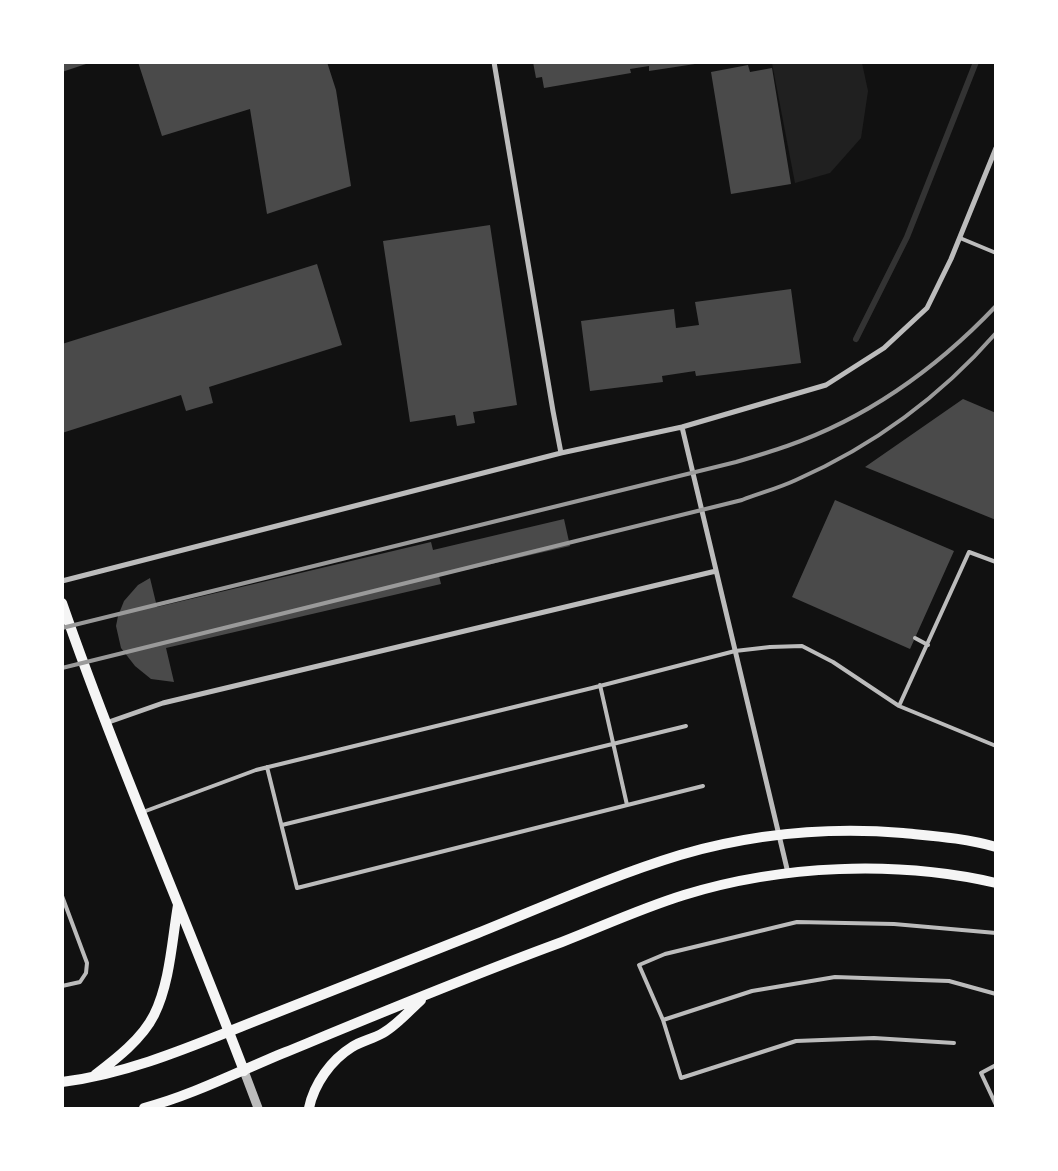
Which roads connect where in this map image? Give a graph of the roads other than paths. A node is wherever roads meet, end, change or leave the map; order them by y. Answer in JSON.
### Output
{"nodes":[{"id":1,"x":494,"y":62,"type":"edge"},
{"id":2,"x":996,"y":148,"type":"edge"},
{"id":3,"x":960,"y":238,"type":"junction"},
{"id":4,"x":996,"y":253,"type":"edge"},
{"id":5,"x":682,"y":427,"type":"junction"},
{"id":6,"x":561,"y":453,"type":"junction"},
{"id":7,"x":996,"y":562,"type":"edge"},
{"id":8,"x":716,"y":571,"type":"junction"},
{"id":9,"x":62,"y":581,"type":"edge"},
{"id":10,"x":62,"y":603,"type":"edge"},
{"id":11,"x":916,"y":638,"type":"dead end"},
{"id":12,"x":928,"y":644,"type":"junction"},
{"id":13,"x":735,"y":651,"type":"junction"},
{"id":14,"x":600,"y":686,"type":"junction"},
{"id":15,"x":900,"y":706,"type":"junction"},
{"id":16,"x":106,"y":723,"type":"junction"},
{"id":17,"x":686,"y":726,"type":"dead end"},
{"id":18,"x":613,"y":744,"type":"junction"},
{"id":19,"x":996,"y":746,"type":"edge"},
{"id":20,"x":267,"y":767,"type":"junction"},
{"id":21,"x":703,"y":786,"type":"dead end"},
{"id":22,"x":626,"y":805,"type":"junction"},
{"id":23,"x":141,"y":812,"type":"junction"},
{"id":24,"x":282,"y":825,"type":"junction"},
{"id":25,"x":779,"y":835,"type":"junction"},
{"id":26,"x":996,"y":847,"type":"edge"},
{"id":27,"x":788,"y":874,"type":"junction"},
{"id":28,"x":996,"y":883,"type":"edge"},
{"id":29,"x":62,"y":896,"type":"edge"},
{"id":30,"x":178,"y":904,"type":"junction"},
{"id":31,"x":69,"y":914,"type":"junction"},
{"id":32,"x":62,"y":916,"type":"edge"},
{"id":33,"x":996,"y":933,"type":"edge"},
{"id":34,"x":62,"y":986,"type":"edge"},
{"id":35,"x":429,"y":994,"type":"junction"},
{"id":36,"x":996,"y":994,"type":"edge"},
{"id":37,"x":664,"y":1020,"type":"junction"},
{"id":38,"x":229,"y":1031,"type":"junction"},
{"id":39,"x":954,"y":1043,"type":"dead end"},
{"id":40,"x":996,"y":1066,"type":"edge"},
{"id":41,"x":244,"y":1071,"type":"junction"},
{"id":42,"x":94,"y":1077,"type":"junction"},
{"id":43,"x":62,"y":1082,"type":"edge"},
{"id":44,"x":996,"y":1105,"type":"edge"},
{"id":45,"x":144,"y":1108,"type":"edge"},
{"id":46,"x":258,"y":1108,"type":"edge"},
{"id":47,"x":309,"y":1108,"type":"edge"}],
"edges":[{"from":1,"to":6,"type":"street"},
{"from":2,"to":3,"type":"street"},
{"from":3,"to":4,"type":"lane"},
{"from":3,"to":5,"type":"street"},
{"from":5,"to":6,"type":"street"},
{"from":5,"to":8,"type":"street"},
{"from":6,"to":9,"type":"street"},
{"from":7,"to":12,"type":"lane"},
{"from":8,"to":13,"type":"street"},
{"from":8,"to":16,"type":"street"},
{"from":10,"to":16,"type":"main road"},
{"from":11,"to":12,"type":"lane"},
{"from":12,"to":15,"type":"lane"},
{"from":13,"to":14,"type":"lane"},
{"from":13,"to":15,"type":"lane"},
{"from":13,"to":25,"type":"street"},
{"from":14,"to":18,"type":"lane"},
{"from":14,"to":20,"type":"lane"},
{"from":15,"to":19,"type":"lane"},
{"from":16,"to":23,"type":"main road"},
{"from":17,"to":18,"type":"lane"},
{"from":18,"to":22,"type":"lane"},
{"from":18,"to":24,"type":"lane"},
{"from":20,"to":23,"type":"lane"},
{"from":20,"to":24,"type":"lane"},
{"from":21,"to":22,"type":"lane"},
{"from":22,"to":24,"type":"lane"},
{"from":23,"to":30,"type":"main road"},
{"from":25,"to":26,"type":"main road"},
{"from":25,"to":27,"type":"street"},
{"from":25,"to":38,"type":"main road"},
{"from":27,"to":28,"type":"main road"},
{"from":27,"to":35,"type":"main road"},
{"from":29,"to":31,"type":"lane"},
{"from":30,"to":38,"type":"main road"},
{"from":30,"to":42,"type":"main road"},
{"from":31,"to":32,"type":"lane"},
{"from":31,"to":34,"type":"lane"},
{"from":33,"to":37,"type":"lane"},
{"from":35,"to":41,"type":"main road"},
{"from":35,"to":47,"type":"main road"},
{"from":36,"to":37,"type":"lane"},
{"from":37,"to":39,"type":"lane"},
{"from":38,"to":41,"type":"main road"},
{"from":38,"to":42,"type":"main road"},
{"from":40,"to":44,"type":"lane"},
{"from":41,"to":45,"type":"main road"},
{"from":41,"to":46,"type":"street"},
{"from":42,"to":43,"type":"main road"}]}
